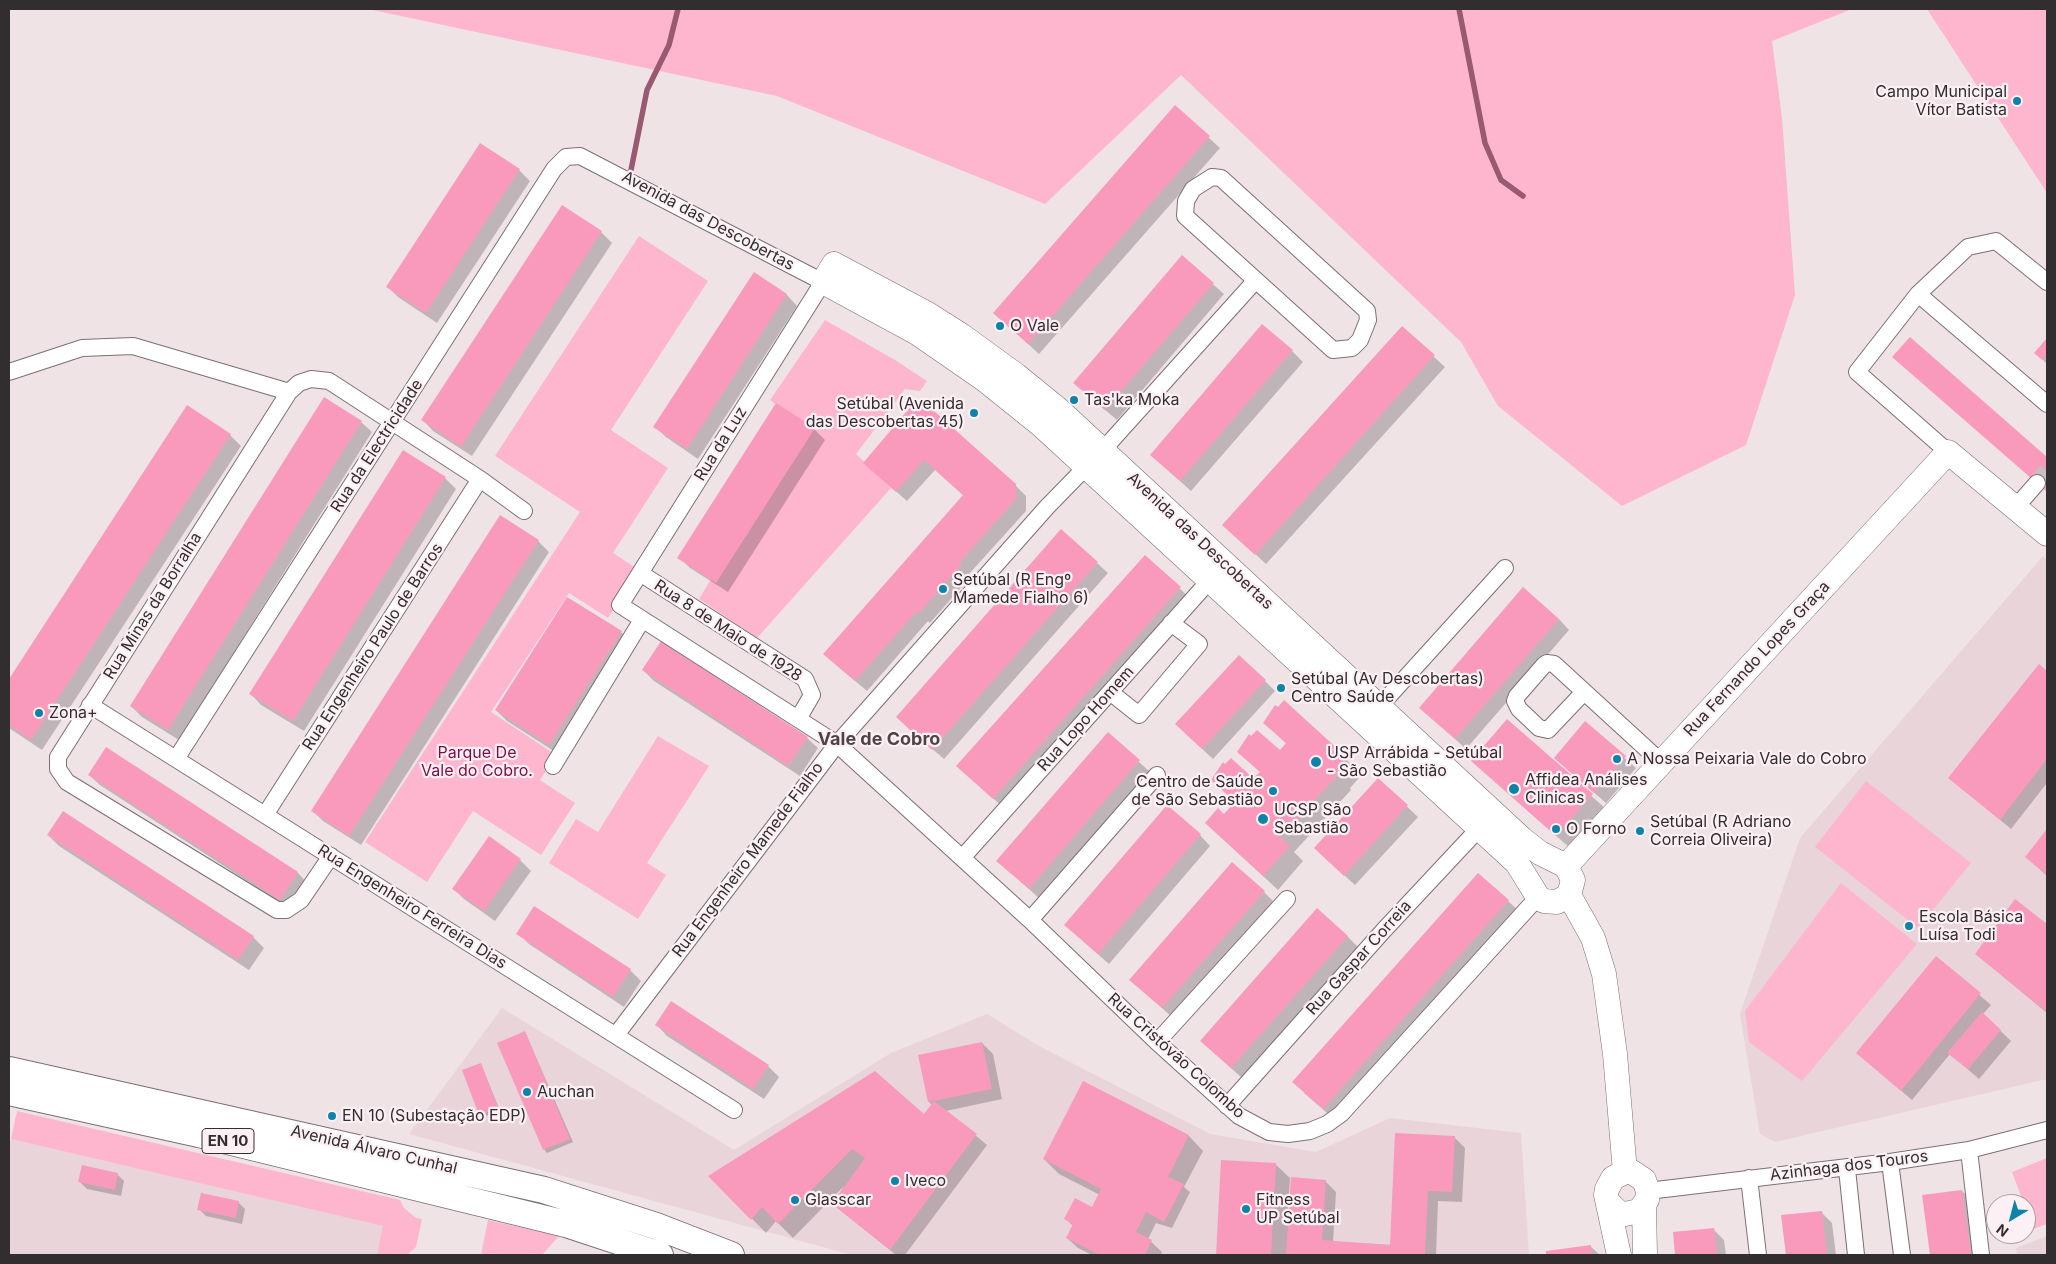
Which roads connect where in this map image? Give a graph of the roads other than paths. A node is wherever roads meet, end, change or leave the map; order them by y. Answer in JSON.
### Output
{"nodes":[{"id":1,"x":592,"y":161,"type":"joint"},
{"id":2,"x":1256,"y":280,"type":"junction"},
{"id":3,"x":823,"y":282,"type":"junction"},
{"id":4,"x":2047,"y":282,"type":"edge"},
{"id":5,"x":1918,"y":294,"type":"junction"},
{"id":6,"x":9,"y":372,"type":"edge"},
{"id":7,"x":289,"y":392,"type":"junction"},
{"id":8,"x":2047,"y":404,"type":"edge"},
{"id":9,"x":392,"y":422,"type":"junction"},
{"id":10,"x":1948,"y":452,"type":"junction"},
{"id":11,"x":1094,"y":459,"type":"junction"},
{"id":12,"x":480,"y":479,"type":"junction"},
{"id":13,"x":2037,"y":483,"type":"tunnel mouth"},
{"id":14,"x":2016,"y":507,"type":"junction"},
{"id":15,"x":524,"y":511,"type":"dead end"},
{"id":16,"x":2047,"y":534,"type":"edge"},
{"id":17,"x":1505,"y":568,"type":"dead end"},
{"id":18,"x":640,"y":573,"type":"junction"},
{"id":19,"x":1210,"y":580,"type":"junction"},
{"id":20,"x":642,"y":620,"type":"junction"},
{"id":21,"x":1171,"y":623,"type":"junction"},
{"id":22,"x":1110,"y":692,"type":"junction"},
{"id":23,"x":1584,"y":692,"type":"dead end"},
{"id":24,"x":90,"y":705,"type":"junction"},
{"id":25,"x":1379,"y":707,"type":"junction"},
{"id":26,"x":798,"y":719,"type":"junction"},
{"id":27,"x":837,"y":744,"type":"junction"},
{"id":28,"x":176,"y":759,"type":"junction"},
{"id":29,"x":1662,"y":763,"type":"junction"},
{"id":30,"x":553,"y":766,"type":"dead end"},
{"id":31,"x":1157,"y":775,"type":"dead end"},
{"id":32,"x":266,"y":815,"type":"junction"},
{"id":33,"x":1486,"y":820,"type":"junction"},
{"id":34,"x":331,"y":856,"type":"junction"},
{"id":35,"x":962,"y":858,"type":"junction"},
{"id":36,"x":1564,"y":864,"type":"junction"},
{"id":37,"x":1535,"y":893,"type":"junction"},
{"id":38,"x":1569,"y":895,"type":"junction"},
{"id":39,"x":1287,"y":899,"type":"dead end"},
{"id":40,"x":1030,"y":920,"type":"junction"},
{"id":41,"x":616,"y":1035,"type":"junction"},
{"id":42,"x":1157,"y":1042,"type":"junction"},
{"id":43,"x":9,"y":1070,"type":"edge"},
{"id":44,"x":9,"y":1092,"type":"edge"},
{"id":45,"x":1227,"y":1106,"type":"junction"},
{"id":46,"x":734,"y":1110,"type":"dead end"},
{"id":47,"x":2047,"y":1130,"type":"edge"},
{"id":48,"x":1969,"y":1150,"type":"junction"},
{"id":49,"x":1890,"y":1162,"type":"junction"},
{"id":50,"x":1847,"y":1169,"type":"junction"},
{"id":51,"x":1625,"y":1172,"type":"junction"},
{"id":52,"x":1749,"y":1178,"type":"junction"},
{"id":53,"x":1646,"y":1198,"type":"junction"},
{"id":54,"x":1608,"y":1202,"type":"junction"},
{"id":55,"x":660,"y":1255,"type":"edge"},
{"id":56,"x":732,"y":1255,"type":"edge"},
{"id":57,"x":1619,"y":1255,"type":"edge"},
{"id":58,"x":1645,"y":1255,"type":"edge"},
{"id":59,"x":1758,"y":1255,"type":"edge"},
{"id":60,"x":1856,"y":1255,"type":"edge"},
{"id":61,"x":1902,"y":1255,"type":"edge"},
{"id":62,"x":1981,"y":1255,"type":"edge"}],
"edges":[{"from":1,"to":3,"type":"street","name":"Avenida das Descobertas"},
{"from":1,"to":9,"type":"street","name":"Rua da Electricidade"},
{"from":2,"to":2,"type":"street"},
{"from":2,"to":11,"type":"street","name":"Rua Engenheiro Mamede Fialho"},
{"from":3,"to":11,"type":"street","name":"Avenida das Descobertas"},
{"from":3,"to":18,"type":"street","name":"Rua da Luz"},
{"from":4,"to":5,"type":"street"},
{"from":5,"to":8,"type":"street"},
{"from":5,"to":10,"type":"street"},
{"from":6,"to":7,"type":"street"},
{"from":7,"to":9,"type":"street","name":"Rua Minas da Borralha"},
{"from":7,"to":24,"type":"street","name":"Rua Minas da Borralha"},
{"from":9,"to":12,"type":"street","name":"Rua Minas da Borralha"},
{"from":9,"to":28,"type":"street","name":"Rua da Electricidade"},
{"from":10,"to":14,"type":"street"},
{"from":10,"to":29,"type":"street","name":"Rua Fernando Lopes Graça"},
{"from":11,"to":19,"type":"street","name":"Avenida das Descobertas"},
{"from":11,"to":25,"type":"street","name":"Avenida das Descobertas"},
{"from":11,"to":27,"type":"street","name":"Rua Engenheiro Mamede Fialho"},
{"from":12,"to":15,"type":"street","name":"Rua Minas da Borralha"},
{"from":12,"to":32,"type":"street","name":"Rua Engenheiro Paulo de Barros"},
{"from":13,"to":14,"type":"street"},
{"from":14,"to":16,"type":"street"},
{"from":17,"to":25,"type":"street"},
{"from":18,"to":20,"type":"street","name":"Rua da Luz"},
{"from":18,"to":26,"type":"street","name":"Rua 8 de Maio de 1928"},
{"from":19,"to":21,"type":"street","name":"Rua Lopo Homem"},
{"from":19,"to":33,"type":"street","name":"Avenida das Descobertas"},
{"from":20,"to":26,"type":"street"},
{"from":20,"to":30,"type":"street"},
{"from":21,"to":22,"type":"street","name":"Rua Lopo Homem"},
{"from":21,"to":22,"type":"street"},
{"from":22,"to":35,"type":"street","name":"Rua Lopo Homem"},
{"from":23,"to":29,"type":"street"},
{"from":24,"to":28,"type":"street","name":"Rua Engenheiro Ferreira Dias"},
{"from":24,"to":34,"type":"street","name":"Rua Minas da Borralha"},
{"from":25,"to":33,"type":"street","name":"Avenida das Descobertas"},
{"from":26,"to":27,"type":"street"},
{"from":27,"to":35,"type":"street","name":"Rua Cristóvão Colombo"},
{"from":27,"to":41,"type":"street","name":"Rua Engenheiro Mamede Fialho"},
{"from":28,"to":32,"type":"street","name":"Rua Engenheiro Ferreira Dias"},
{"from":29,"to":36,"type":"street","name":"Rua Fernando Lopes Graça"},
{"from":31,"to":40,"type":"street"},
{"from":32,"to":34,"type":"street","name":"Rua Engenheiro Ferreira Dias"},
{"from":33,"to":36,"type":"street","name":"Avenida das Descobertas"},
{"from":33,"to":37,"type":"street","name":"Avenida das Descobertas"},
{"from":33,"to":45,"type":"street","name":"Rua Gaspar Correia"},
{"from":34,"to":41,"type":"street","name":"Rua Engenheiro Ferreira Dias"},
{"from":35,"to":40,"type":"street","name":"Rua Cristóvão Colombo"},
{"from":36,"to":37,"type":"street"},
{"from":36,"to":38,"type":"street"},
{"from":37,"to":38,"type":"street"},
{"from":37,"to":45,"type":"street","name":"Rua Cristóvão Colombo"},
{"from":38,"to":51,"type":"street"},
{"from":39,"to":42,"type":"street"},
{"from":40,"to":42,"type":"street","name":"Rua Cristóvão Colombo"},
{"from":41,"to":46,"type":"street","name":"Rua Engenheiro Ferreira Dias"},
{"from":42,"to":45,"type":"street","name":"Rua Cristóvão Colombo"},
{"from":43,"to":56,"type":"main road","name":"Avenida Álvaro Cunhal","number":"EN 10"},
{"from":44,"to":55,"type":"main road","name":"Avenida Álvaro Cunhal","number":"EN 10"},
{"from":47,"to":48,"type":"street","name":"Azinhaga dos Touros"},
{"from":48,"to":49,"type":"street","name":"Azinhaga dos Touros"},
{"from":48,"to":62,"type":"street"},
{"from":49,"to":50,"type":"street","name":"Azinhaga dos Touros"},
{"from":49,"to":61,"type":"street"},
{"from":50,"to":52,"type":"street","name":"Azinhaga dos Touros"},
{"from":50,"to":60,"type":"street"},
{"from":51,"to":53,"type":"street"},
{"from":51,"to":54,"type":"street"},
{"from":52,"to":53,"type":"street","name":"Azinhaga dos Touros"},
{"from":52,"to":59,"type":"street"},
{"from":53,"to":54,"type":"street"},
{"from":53,"to":58,"type":"street"},
{"from":54,"to":57,"type":"street"}]}
